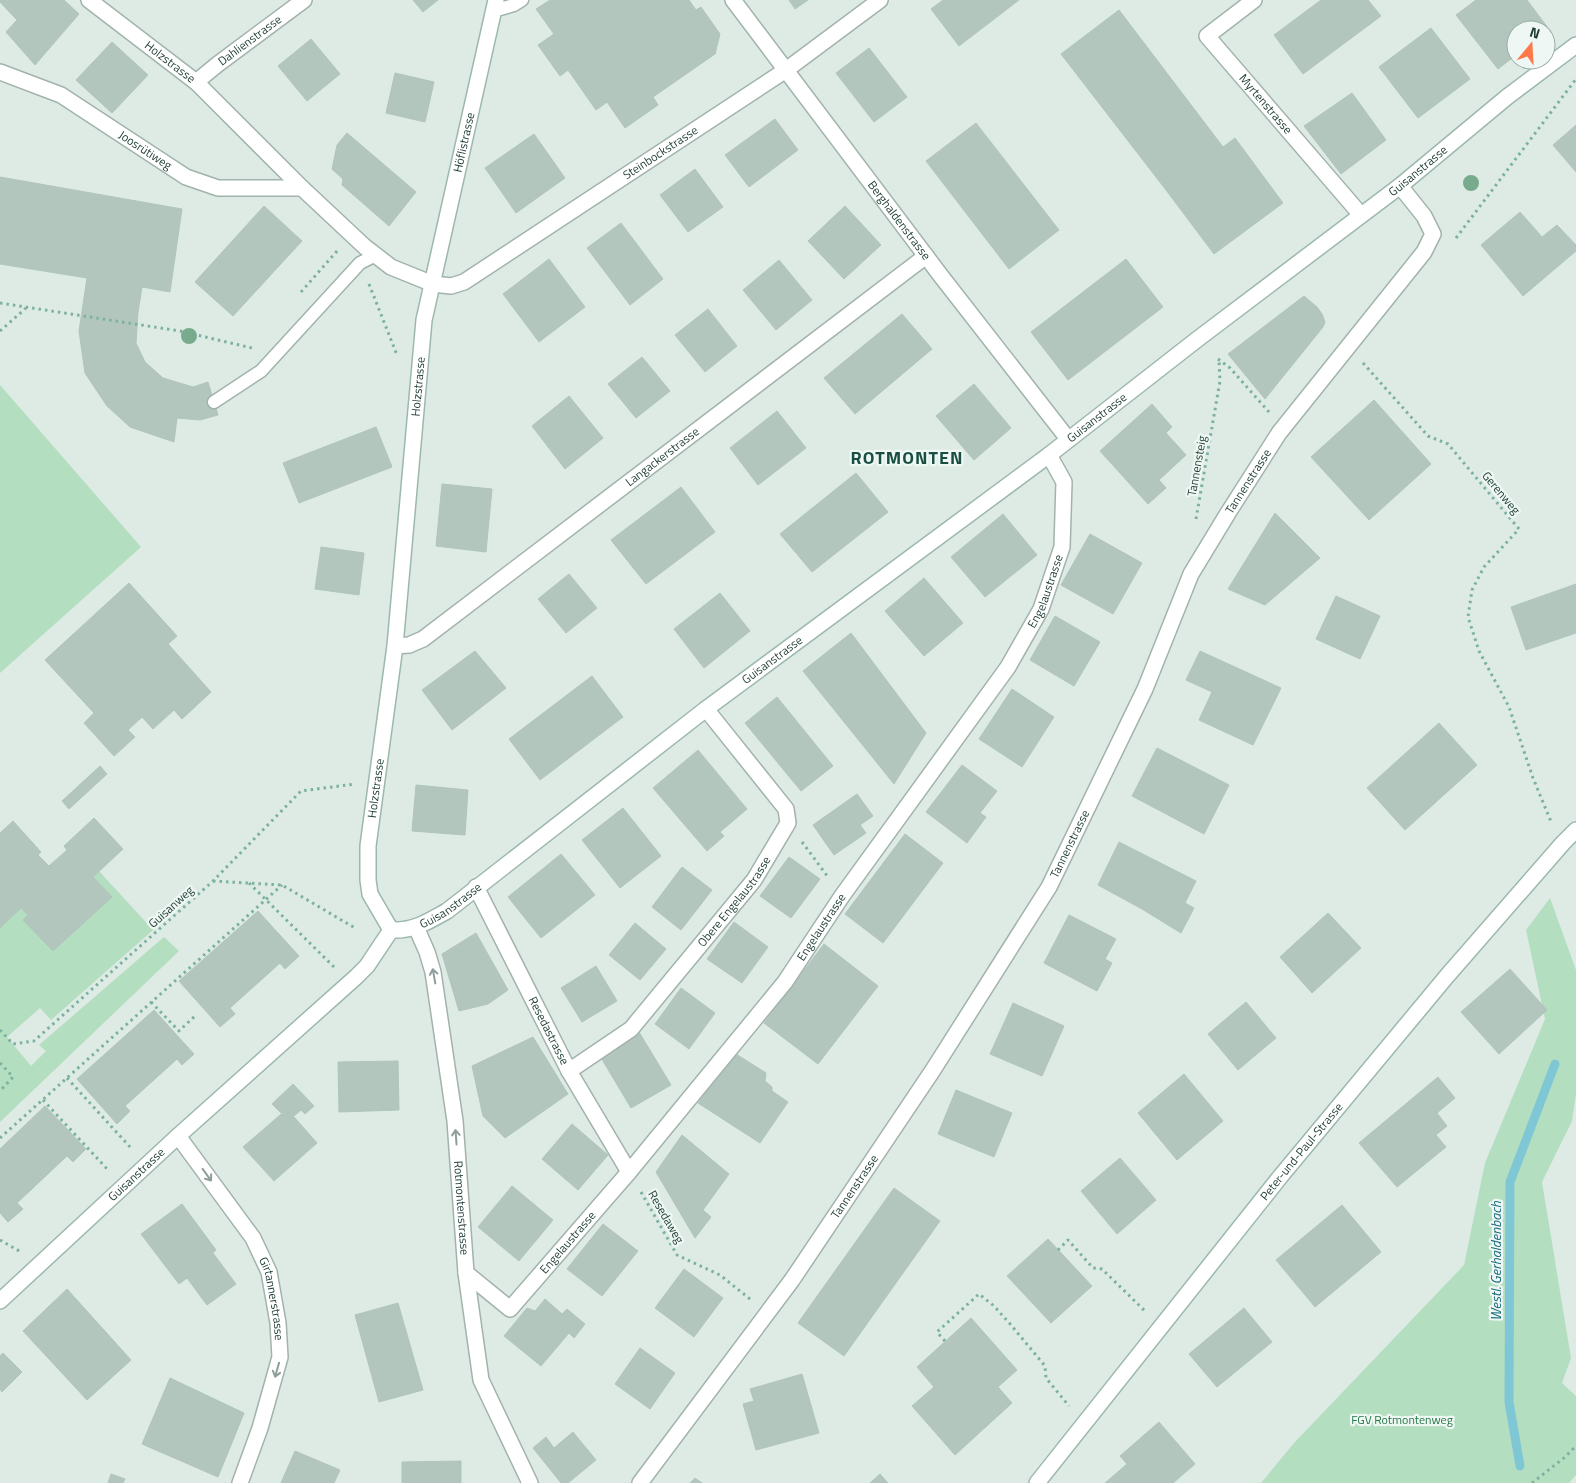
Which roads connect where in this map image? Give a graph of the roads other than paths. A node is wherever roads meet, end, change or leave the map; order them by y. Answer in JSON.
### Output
{"nodes":[{"id":1,"x":89,"y":0,"type":"edge"},
{"id":2,"x":304,"y":0,"type":"edge"},
{"id":3,"x":522,"y":0,"type":"edge"},
{"id":4,"x":733,"y":0,"type":"edge"},
{"id":5,"x":880,"y":0,"type":"edge"},
{"id":6,"x":1254,"y":0,"type":"edge"},
{"id":7,"x":494,"y":5,"type":"edge"},
{"id":8,"x":1576,"y":45,"type":"edge"},
{"id":9,"x":786,"y":70,"type":"junction"},
{"id":10,"x":0,"y":72,"type":"edge"},
{"id":11,"x":196,"y":82,"type":"junction"},
{"id":12,"x":1400,"y":186,"type":"junction"},
{"id":13,"x":302,"y":188,"type":"junction"},
{"id":14,"x":1361,"y":216,"type":"junction"},
{"id":15,"x":376,"y":255,"type":"junction"},
{"id":16,"x":926,"y":256,"type":"junction"},
{"id":17,"x":433,"y":284,"type":"junction"},
{"id":18,"x":214,"y":402,"type":"dead end"},
{"id":19,"x":1068,"y":439,"type":"junction"},
{"id":20,"x":1049,"y":455,"type":"junction"},
{"id":21,"x":394,"y":646,"type":"junction"},
{"id":22,"x":706,"y":709,"type":"junction"},
{"id":23,"x":1576,"y":830,"type":"edge"},
{"id":24,"x":476,"y":887,"type":"junction"},
{"id":25,"x":416,"y":928,"type":"junction"},
{"id":26,"x":391,"y":930,"type":"junction"},
{"id":27,"x":569,"y":1071,"type":"junction"},
{"id":28,"x":178,"y":1136,"type":"junction"},
{"id":29,"x":629,"y":1172,"type":"junction"},
{"id":30,"x":466,"y":1273,"type":"junction"},
{"id":31,"x":0,"y":1301,"type":"edge"},
{"id":32,"x":240,"y":1483,"type":"edge"},
{"id":33,"x":530,"y":1483,"type":"edge"},
{"id":34,"x":640,"y":1483,"type":"edge"},
{"id":35,"x":1037,"y":1483,"type":"edge"}],
"edges":[{"from":1,"to":11,"type":"street","name":"Holzstrasse"},
{"from":2,"to":11,"type":"street","name":"Dahlienstrasse"},
{"from":3,"to":7,"type":"lane"},
{"from":4,"to":9,"type":"street","name":"Berghaldenstrasse"},
{"from":5,"to":9,"type":"street","name":"Steinbockstrasse"},
{"from":6,"to":14,"type":"street","name":"Myrtenstrasse"},
{"from":7,"to":17,"type":"street","name":"Höflistrasse"},
{"from":8,"to":12,"type":"street","name":"Guisanstrasse"},
{"from":9,"to":16,"type":"street","name":"Berghaldenstrasse"},
{"from":9,"to":17,"type":"street","name":"Steinbockstrasse"},
{"from":10,"to":13,"type":"street","name":"Joosrütiweg"},
{"from":11,"to":13,"type":"street","name":"Holzstrasse"},
{"from":12,"to":14,"type":"street","name":"Guisanstrasse"},
{"from":12,"to":34,"type":"street","name":"Tannenstrasse"},
{"from":13,"to":15,"type":"street","name":"Holzstrasse"},
{"from":14,"to":19,"type":"street","name":"Guisanstrasse"},
{"from":15,"to":17,"type":"street","name":"Holzstrasse"},
{"from":15,"to":18,"type":"lane"},
{"from":16,"to":19,"type":"street","name":"Berghaldenstrasse"},
{"from":16,"to":21,"type":"street","name":"Langackerstrasse"},
{"from":17,"to":21,"type":"street","name":"Holzstrasse"},
{"from":19,"to":20,"type":"street","name":"Guisanstrasse"},
{"from":20,"to":22,"type":"street","name":"Guisanstrasse"},
{"from":20,"to":29,"type":"street","name":"Engelaustrasse"},
{"from":21,"to":26,"type":"street","name":"Holzstrasse"},
{"from":22,"to":24,"type":"street","name":"Guisanstrasse"},
{"from":22,"to":27,"type":"street","name":"Obere Engelaustrasse"},
{"from":23,"to":35,"type":"street","name":"Peter-und-Paul-Strasse"},
{"from":24,"to":25,"type":"street","name":"Guisanstrasse"},
{"from":24,"to":27,"type":"street","name":"Resedastrasse"},
{"from":25,"to":26,"type":"street","name":"Guisanstrasse"},
{"from":30,"to":25,"type":"street","name":"Rotmontenstrasse","one_way":true},
{"from":26,"to":28,"type":"street","name":"Guisanstrasse"},
{"from":27,"to":29,"type":"street","name":"Resedastrasse"},
{"from":28,"to":31,"type":"street","name":"Guisanstrasse"},
{"from":28,"to":32,"type":"street","name":"Girtannerstrasse","one_way":true},
{"from":29,"to":30,"type":"street","name":"Engelaustrasse"},
{"from":30,"to":33,"type":"street","name":"Rotmontenstrasse"}]}
